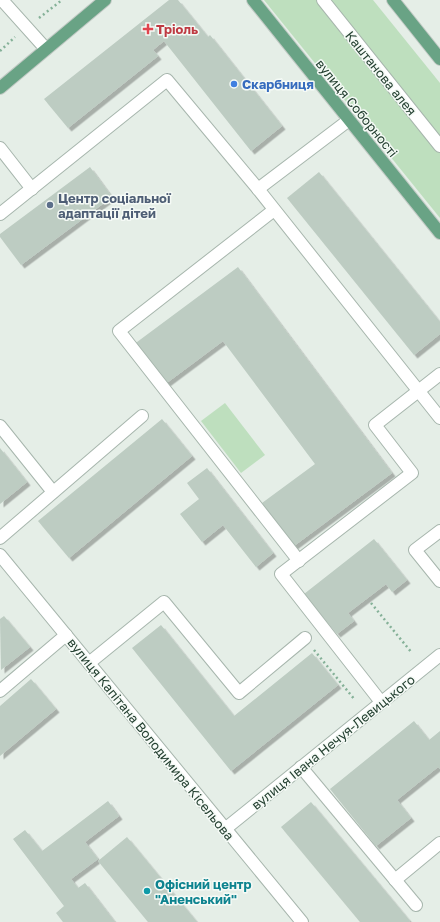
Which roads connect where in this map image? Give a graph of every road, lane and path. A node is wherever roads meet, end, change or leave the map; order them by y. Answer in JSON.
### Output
{"nodes":[{"id":1,"x":2,"y":0,"type":"edge"},
{"id":2,"x":105,"y":0,"type":"edge"},
{"id":3,"x":253,"y":0,"type":"edge"},
{"id":4,"x":322,"y":0,"type":"edge"},
{"id":5,"x":393,"y":0,"type":"edge"},
{"id":6,"x":46,"y":50,"type":"junction"},
{"id":7,"x":440,"y":59,"type":"edge"},
{"id":8,"x":0,"y":88,"type":"edge"},
{"id":9,"x":349,"y":120,"type":"junction"},
{"id":10,"x":440,"y":146,"type":"edge"},
{"id":11,"x":0,"y":148,"type":"edge"},
{"id":12,"x":32,"y":189,"type":"junction"},
{"id":13,"x":258,"y":189,"type":"junction"},
{"id":14,"x":274,"y":210,"type":"junction"},
{"id":15,"x":0,"y":214,"type":"edge"},
{"id":16,"x":440,"y":233,"type":"edge"},
{"id":17,"x":440,"y":374,"type":"edge"},
{"id":18,"x":418,"y":391,"type":"junction"},
{"id":19,"x":142,"y":416,"type":"dead end"},
{"id":20,"x":440,"y":418,"type":"edge"},
{"id":21,"x":0,"y":426,"type":"edge"},
{"id":22,"x":53,"y":492,"type":"junction"},
{"id":23,"x":440,"y":531,"type":"edge"},
{"id":24,"x":0,"y":538,"type":"edge"},
{"id":25,"x":0,"y":555,"type":"edge"},
{"id":26,"x":299,"y":560,"type":"junction"},
{"id":27,"x":440,"y":581,"type":"edge"},
{"id":28,"x":372,"y":602,"type":"dead end"},
{"id":29,"x":66,"y":635,"type":"junction"},
{"id":30,"x":305,"y":638,"type":"joint"},
{"id":31,"x":412,"y":653,"type":"dead end"},
{"id":32,"x":440,"y":655,"type":"edge"},
{"id":33,"x":89,"y":663,"type":"junction"},
{"id":34,"x":0,"y":691,"type":"edge"},
{"id":35,"x":355,"y":700,"type":"dead end"},
{"id":36,"x":382,"y":702,"type":"junction"},
{"id":37,"x":301,"y":767,"type":"junction"},
{"id":38,"x":225,"y":829,"type":"junction"},
{"id":39,"x":440,"y":843,"type":"edge"},
{"id":40,"x":395,"y":880,"type":"junction"},
{"id":41,"x":416,"y":905,"type":"dead end"},
{"id":42,"x":302,"y":922,"type":"edge"}],
"edges":[{"from":1,"to":6,"type":"street"},
{"from":2,"to":6,"type":"main road"},
{"from":3,"to":9,"type":"main road","name":"вулиця Соборності"},
{"from":4,"to":10,"type":"street","name":"Каштанова алея"},
{"from":5,"to":7,"type":"main road"},
{"from":6,"to":8,"type":"main road"},
{"from":9,"to":13,"type":"street"},
{"from":9,"to":16,"type":"main road","name":"вулиця Соборності"},
{"from":11,"to":12,"type":"street"},
{"from":12,"to":13,"type":"street"},
{"from":12,"to":15,"type":"street"},
{"from":13,"to":14,"type":"street"},
{"from":14,"to":18,"type":"street"},
{"from":14,"to":26,"type":"street"},
{"from":17,"to":18,"type":"street"},
{"from":18,"to":20,"type":"street"},
{"from":18,"to":26,"type":"street"},
{"from":19,"to":22,"type":"street"},
{"from":21,"to":22,"type":"street"},
{"from":22,"to":24,"type":"street"},
{"from":23,"to":27,"type":"street"},
{"from":25,"to":29,"type":"street","name":"вулиця Капітана Володимира Кісельова"},
{"from":26,"to":36,"type":"street"},
{"from":28,"to":31,"type":"path"},
{"from":29,"to":33,"type":"street","name":"вулиця Капітана Володимира Кісельова"},
{"from":29,"to":34,"type":"street"},
{"from":30,"to":33,"type":"street"},
{"from":30,"to":35,"type":"path"},
{"from":32,"to":36,"type":"street","name":"вулиця Івана Нечуя-Левицького"},
{"from":33,"to":38,"type":"street","name":"вулиця Капітана Володимира Кісельова"},
{"from":36,"to":37,"type":"street","name":"вулиця Івана Нечуя-Левицького"},
{"from":37,"to":38,"type":"street","name":"вулиця Івана Нечуя-Левицького"},
{"from":37,"to":40,"type":"street"},
{"from":38,"to":42,"type":"street","name":"вулиця Капітана Володимира Кісельова"},
{"from":39,"to":40,"type":"street"},
{"from":40,"to":41,"type":"street"}]}
